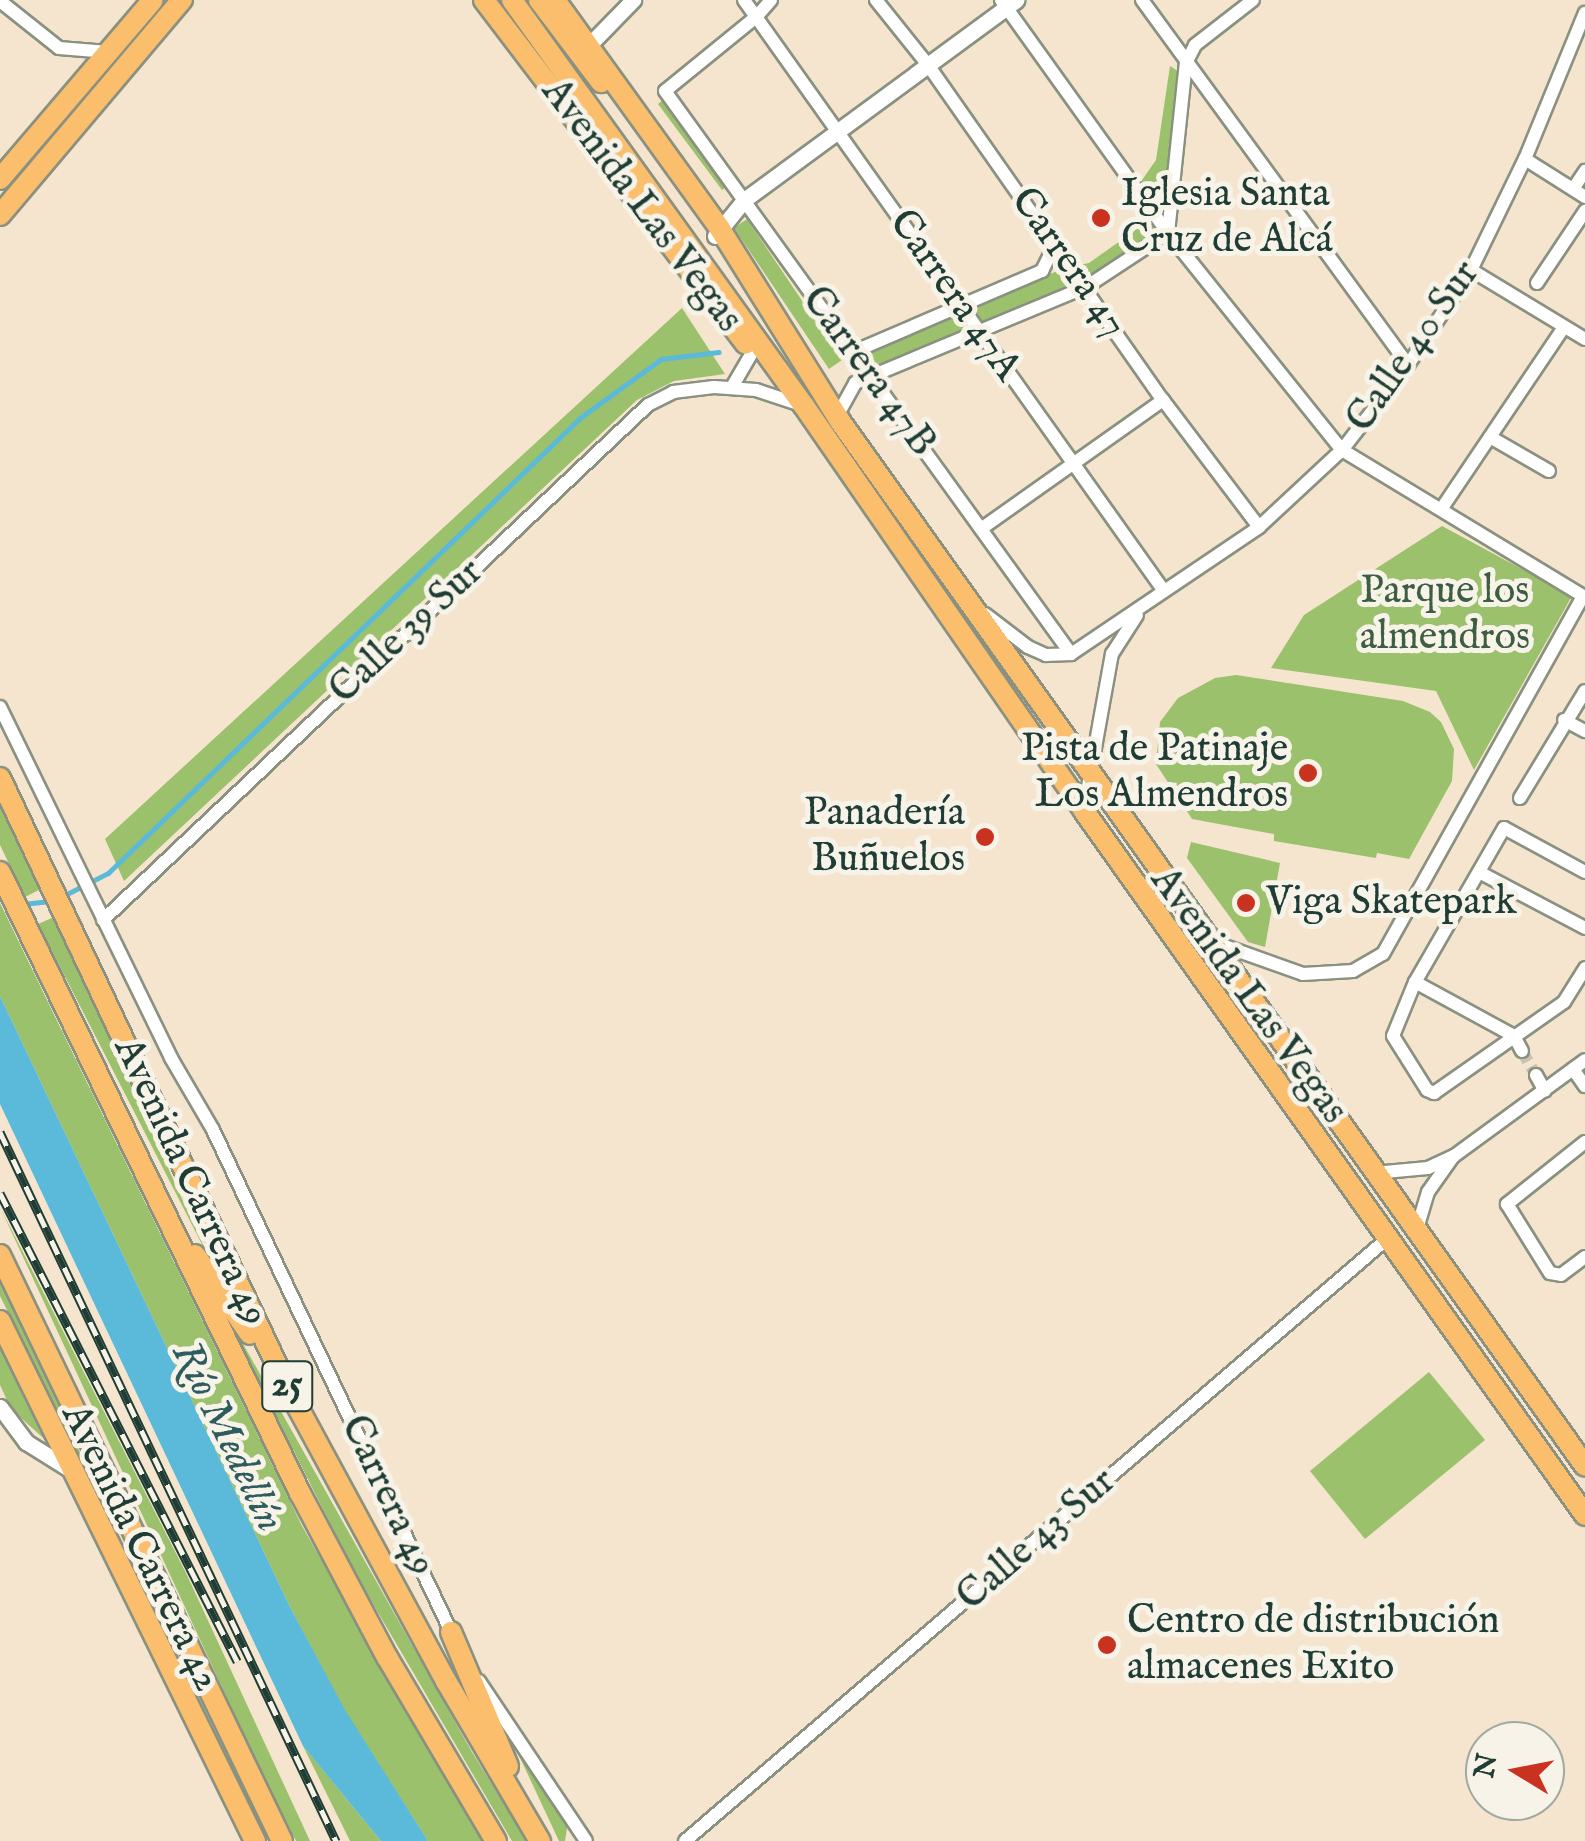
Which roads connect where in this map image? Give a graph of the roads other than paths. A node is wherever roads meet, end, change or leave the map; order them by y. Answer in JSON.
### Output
{"nodes":[{"id":1,"x":153,"y":0,"type":"edge"},
{"id":2,"x":182,"y":0,"type":"edge"},
{"id":3,"x":484,"y":0,"type":"edge"},
{"id":4,"x":633,"y":0,"type":"edge"},
{"id":5,"x":744,"y":0,"type":"edge"},
{"id":6,"x":772,"y":0,"type":"edge"},
{"id":7,"x":876,"y":0,"type":"edge"},
{"id":8,"x":1142,"y":0,"type":"edge"},
{"id":9,"x":1253,"y":0,"type":"edge"},
{"id":10,"x":0,"y":1,"type":"edge"},
{"id":11,"x":1008,"y":3,"type":"edge"},
{"id":12,"x":535,"y":4,"type":"edge"},
{"id":13,"x":1585,"y":13,"type":"edge"},
{"id":14,"x":756,"y":18,"type":"junction"},
{"id":15,"x":590,"y":44,"type":"junction"},
{"id":16,"x":108,"y":52,"type":"junction"},
{"id":17,"x":1186,"y":63,"type":"junction"},
{"id":18,"x":928,"y":65,"type":"junction"},
{"id":19,"x":838,"y":131,"type":"junction"},
{"id":20,"x":1525,"y":159,"type":"junction"},
{"id":21,"x":1585,"y":171,"type":"edge"},
{"id":22,"x":0,"y":180,"type":"edge"},
{"id":23,"x":1579,"y":193,"type":"edge"},
{"id":24,"x":744,"y":200,"type":"junction"},
{"id":25,"x":1585,"y":211,"type":"edge"},
{"id":26,"x":0,"y":214,"type":"edge"},
{"id":27,"x":718,"y":232,"type":"junction"},
{"id":28,"x":1168,"y":233,"type":"junction"},
{"id":29,"x":1054,"y":246,"type":"junction"},
{"id":30,"x":1471,"y":270,"type":"junction"},
{"id":31,"x":1537,"y":283,"type":"dead end"},
{"id":32,"x":1086,"y":287,"type":"junction"},
{"id":33,"x":962,"y":305,"type":"junction"},
{"id":34,"x":1564,"y":327,"type":"junction"},
{"id":35,"x":978,"y":332,"type":"junction"},
{"id":36,"x":1585,"y":339,"type":"edge"},
{"id":37,"x":759,"y":351,"type":"junction"},
{"id":38,"x":854,"y":352,"type":"junction"},
{"id":39,"x":797,"y":353,"type":"junction"},
{"id":40,"x":1408,"y":366,"type":"junction"},
{"id":41,"x":871,"y":376,"type":"junction"},
{"id":42,"x":732,"y":387,"type":"junction"},
{"id":43,"x":1163,"y":400,"type":"junction"},
{"id":44,"x":804,"y":406,"type":"junction"},
{"id":45,"x":837,"y":416,"type":"junction"},
{"id":46,"x":1490,"y":437,"type":"junction"},
{"id":47,"x":1342,"y":450,"type":"junction"},
{"id":48,"x":1072,"y":462,"type":"junction"},
{"id":49,"x":1549,"y":471,"type":"dead end"},
{"id":50,"x":1442,"y":508,"type":"junction"},
{"id":51,"x":1259,"y":527,"type":"junction"},
{"id":52,"x":981,"y":528,"type":"junction"},
{"id":53,"x":1164,"y":592,"type":"junction"},
{"id":54,"x":1584,"y":597,"type":"edge"},
{"id":55,"x":966,"y":599,"type":"junction"},
{"id":56,"x":1145,"y":605,"type":"junction"},
{"id":57,"x":1071,"y":654,"type":"junction"},
{"id":58,"x":1585,"y":691,"type":"edge"},
{"id":59,"x":1005,"y":697,"type":"junction"},
{"id":60,"x":0,"y":707,"type":"edge"},
{"id":61,"x":1564,"y":720,"type":"junction"},
{"id":62,"x":1585,"y":731,"type":"edge"},
{"id":63,"x":1063,"y":737,"type":"junction"},
{"id":64,"x":1090,"y":776,"type":"junction"},
{"id":65,"x":0,"y":778,"type":"edge"},
{"id":66,"x":1520,"y":798,"type":"dead end"},
{"id":67,"x":1084,"y":811,"type":"junction"},
{"id":68,"x":1479,"y":872,"type":"junction"},
{"id":69,"x":1585,"y":872,"type":"edge"},
{"id":70,"x":1,"y":875,"type":"edge"},
{"id":71,"x":103,"y":920,"type":"junction"},
{"id":72,"x":1585,"y":928,"type":"edge"},
{"id":73,"x":1207,"y":940,"type":"junction"},
{"id":74,"x":1585,"y":968,"type":"edge"},
{"id":75,"x":1415,"y":982,"type":"junction"},
{"id":76,"x":1514,"y":1036,"type":"junction"},
{"id":77,"x":1522,"y":1050,"type":"tunnel mouth"},
{"id":78,"x":1579,"y":1064,"type":"edge"},
{"id":79,"x":1536,"y":1076,"type":"tunnel mouth"},
{"id":80,"x":1585,"y":1086,"type":"edge"},
{"id":81,"x":1545,"y":1091,"type":"junction"},
{"id":82,"x":1585,"y":1142,"type":"edge"},
{"id":83,"x":1454,"y":1156,"type":"junction"},
{"id":84,"x":1374,"y":1173,"type":"junction"},
{"id":85,"x":161,"y":1206,"type":"junction"},
{"id":86,"x":1416,"y":1232,"type":"junction"},
{"id":87,"x":1388,"y":1238,"type":"junction"},
{"id":88,"x":0,"y":1255,"type":"edge"},
{"id":89,"x":1585,"y":1257,"type":"edge"},
{"id":90,"x":0,"y":1322,"type":"edge"},
{"id":91,"x":288,"y":1389,"type":"junction"},
{"id":92,"x":0,"y":1407,"type":"edge"},
{"id":93,"x":1585,"y":1466,"type":"edge"},
{"id":94,"x":74,"y":1472,"type":"junction"},
{"id":95,"x":1585,"y":1515,"type":"edge"},
{"id":96,"x":451,"y":1632,"type":"junction"},
{"id":97,"x":280,"y":1839,"type":"edge"},
{"id":98,"x":255,"y":1841,"type":"edge"},
{"id":99,"x":496,"y":1841,"type":"edge"},
{"id":100,"x":540,"y":1841,"type":"edge"},
{"id":101,"x":586,"y":1841,"type":"edge"},
{"id":102,"x":685,"y":1841,"type":"edge"}],
"edges":[{"from":1,"to":16,"type":"main road"},
{"from":2,"to":26,"type":"main road"},
{"from":3,"to":37,"type":"main road","name":"Avenida Las Vegas"},
{"from":4,"to":15,"type":"street"},
{"from":5,"to":14,"type":"street","name":"Carrera 47A"},
{"from":6,"to":14,"type":"street"},
{"from":7,"to":18,"type":"street","name":"Carrera 47"},
{"from":8,"to":17,"type":"street"},
{"from":9,"to":17,"type":"street"},
{"from":10,"to":16,"type":"street"},
{"from":11,"to":18,"type":"street"},
{"from":11,"to":28,"type":"street"},
{"from":12,"to":15,"type":"main road","name":"Avenida Las Vegas"},
{"from":12,"to":27,"type":"main road","name":"Avenida Las Vegas"},
{"from":12,"to":37,"type":"main road","name":"Avenida Las Vegas"},
{"from":13,"to":20,"type":"street","name":"Calle 40 Sur"},
{"from":14,"to":19,"type":"street","name":"Carrera 47A"},
{"from":14,"to":24,"type":"street","name":"Carrera 47B"},
{"from":15,"to":27,"type":"main road","name":"Avenida Las Vegas"},
{"from":16,"to":22,"type":"main road"},
{"from":17,"to":28,"type":"street"},
{"from":17,"to":40,"type":"street"},
{"from":18,"to":19,"type":"street"},
{"from":18,"to":29,"type":"street","name":"Carrera 47"},
{"from":19,"to":24,"type":"street"},
{"from":19,"to":33,"type":"street","name":"Carrera 47A"},
{"from":20,"to":23,"type":"street"},
{"from":20,"to":30,"type":"street","name":"Calle 40 Sur"},
{"from":21,"to":23,"type":"street"},
{"from":24,"to":27,"type":"street"},
{"from":24,"to":38,"type":"street","name":"Carrera 47B"},
{"from":25,"to":31,"type":"street"},
{"from":27,"to":39,"type":"main road","name":"Avenida Las Vegas"},
{"from":28,"to":32,"type":"street"},
{"from":28,"to":47,"type":"street"},
{"from":29,"to":32,"type":"street","name":"Carrera 47"},
{"from":29,"to":33,"type":"street"},
{"from":30,"to":34,"type":"street"},
{"from":30,"to":40,"type":"street","name":"Calle 40 Sur"},
{"from":32,"to":35,"type":"street"},
{"from":32,"to":43,"type":"street","name":"Carrera 47"},
{"from":33,"to":35,"type":"street","name":"Carrera 47A"},
{"from":33,"to":38,"type":"street"},
{"from":34,"to":36,"type":"street"},
{"from":34,"to":46,"type":"street"},
{"from":35,"to":41,"type":"street"},
{"from":35,"to":48,"type":"street","name":"Carrera 47A"},
{"from":37,"to":39,"type":"main road"},
{"from":37,"to":42,"type":"street"},
{"from":37,"to":44,"type":"main road","name":"Avenida Las Vegas"},
{"from":38,"to":41,"type":"street","name":"Carrera 47B"},
{"from":39,"to":45,"type":"main road","name":"Avenida Las Vegas"},
{"from":40,"to":47,"type":"street","name":"Calle 40 Sur"},
{"from":41,"to":45,"type":"street"},
{"from":41,"to":52,"type":"street","name":"Carrera 47B"},
{"from":42,"to":44,"type":"street","name":"Calle 39 Sur"},
{"from":42,"to":71,"type":"street","name":"Calle 39 Sur"},
{"from":43,"to":48,"type":"street"},
{"from":43,"to":51,"type":"street","name":"Carrera 47"},
{"from":44,"to":59,"type":"main road","name":"Avenida Las Vegas"},
{"from":45,"to":55,"type":"main road","name":"Avenida Las Vegas"},
{"from":46,"to":49,"type":"street"},
{"from":46,"to":50,"type":"street"},
{"from":47,"to":50,"type":"street"},
{"from":47,"to":51,"type":"street","name":"Calle 40 Sur"},
{"from":48,"to":52,"type":"street"},
{"from":48,"to":53,"type":"street","name":"Carrera 47A"},
{"from":50,"to":54,"type":"street"},
{"from":51,"to":53,"type":"street","name":"Calle 40 Sur"},
{"from":52,"to":57,"type":"street","name":"Carrera 47B"},
{"from":53,"to":56,"type":"street","name":"Calle 40 Sur"},
{"from":54,"to":73,"type":"street"},
{"from":55,"to":57,"type":"street"},
{"from":55,"to":63,"type":"main road","name":"Avenida Las Vegas"},
{"from":56,"to":57,"type":"street","name":"Calle 40 Sur"},
{"from":56,"to":64,"type":"street","name":"Calle 40 Sur"},
{"from":58,"to":61,"type":"street"},
{"from":59,"to":63,"type":"main road"},
{"from":59,"to":67,"type":"main road","name":"Avenida Las Vegas"},
{"from":60,"to":71,"type":"street","name":"Carrera 49"},
{"from":61,"to":62,"type":"street"},
{"from":61,"to":66,"type":"street"},
{"from":63,"to":64,"type":"main road","name":"Avenida Las Vegas"},
{"from":64,"to":67,"type":"street","name":"Calle 40 Sur"},
{"from":64,"to":73,"type":"main road","name":"Avenida Las Vegas"},
{"from":65,"to":91,"type":"main road","name":"Avenida Carrera 49","number":"25"},
{"from":67,"to":87,"type":"main road","name":"Avenida Las Vegas"},
{"from":68,"to":69,"type":"street"},
{"from":68,"to":72,"type":"street"},
{"from":68,"to":75,"type":"street"},
{"from":70,"to":85,"type":"main road","name":"Avenida Carrera 49","number":"25"},
{"from":71,"to":96,"type":"street","name":"Carrera 49"},
{"from":73,"to":84,"type":"main road","name":"Avenida Las Vegas"},
{"from":74,"to":76,"type":"street"},
{"from":75,"to":76,"type":"street"},
{"from":75,"to":76,"type":"street"},
{"from":76,"to":77,"type":"street"},
{"from":78,"to":80,"type":"street"},
{"from":78,"to":81,"type":"street"},
{"from":79,"to":81,"type":"street"},
{"from":81,"to":83,"type":"street"},
{"from":82,"to":89,"type":"street"},
{"from":83,"to":84,"type":"street"},
{"from":83,"to":86,"type":"street"},
{"from":84,"to":86,"type":"main road","name":"Avenida Las Vegas"},
{"from":85,"to":91,"type":"main road"},
{"from":85,"to":99,"type":"main road","name":"Avenida Carrera 49","number":"25"},
{"from":86,"to":93,"type":"main road","name":"Avenida Las Vegas"},
{"from":87,"to":95,"type":"main road","name":"Avenida Las Vegas"},
{"from":87,"to":102,"type":"street","name":"Calle 43 Sur"},
{"from":88,"to":97,"type":"main road","name":"Avenida Carrera 42"},
{"from":90,"to":94,"type":"main road","name":"Avenida Carrera 42"},
{"from":91,"to":100,"type":"main road","name":"Avenida Carrera 49","number":"25"},
{"from":92,"to":94,"type":"street","name":"Avenida Carrera 42"},
{"from":94,"to":98,"type":"main road","name":"Avenida Carrera 42"},
{"from":96,"to":100,"type":"main road"},
{"from":96,"to":101,"type":"street","name":"Carrera 49"}]}
